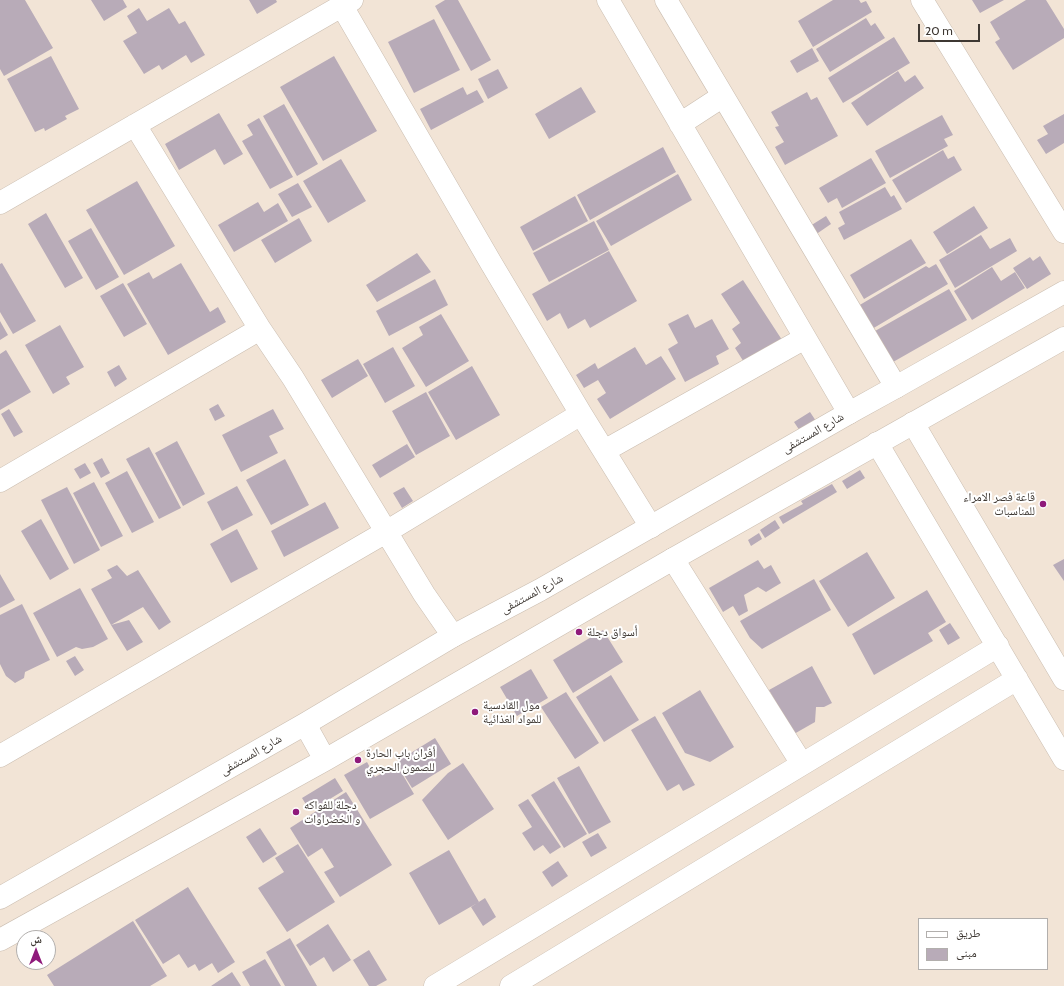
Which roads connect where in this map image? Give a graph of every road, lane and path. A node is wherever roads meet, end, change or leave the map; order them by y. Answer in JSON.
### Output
{"nodes":[{"id":1,"x":608,"y":0,"type":"edge"},
{"id":2,"x":666,"y":0,"type":"edge"},
{"id":3,"x":922,"y":0,"type":"edge"},
{"id":4,"x":347,"y":3,"type":"edge"},
{"id":5,"x":723,"y":96,"type":"junction"},
{"id":6,"x":680,"y":124,"type":"junction"},
{"id":7,"x":135,"y":125,"type":"junction"},
{"id":8,"x":0,"y":203,"type":"edge"},
{"id":9,"x":1064,"y":232,"type":"edge"},
{"id":10,"x":1064,"y":292,"type":"edge"},
{"id":11,"x":260,"y":329,"type":"junction"},
{"id":12,"x":805,"y":338,"type":"junction"},
{"id":13,"x":1064,"y":338,"type":"edge"},
{"id":14,"x":896,"y":387,"type":"junction"},
{"id":15,"x":849,"y":412,"type":"junction"},
{"id":16,"x":581,"y":414,"type":"junction"},
{"id":17,"x":913,"y":423,"type":"junction"},
{"id":18,"x":877,"y":443,"type":"junction"},
{"id":19,"x":604,"y":451,"type":"junction"},
{"id":20,"x":0,"y":481,"type":"edge"},
{"id":21,"x":651,"y":527,"type":"junction"},
{"id":22,"x":386,"y":532,"type":"junction"},
{"id":23,"x":673,"y":559,"type":"junction"},
{"id":24,"x":453,"y":636,"type":"junction"},
{"id":25,"x":998,"y":646,"type":"junction"},
{"id":26,"x":1017,"y":679,"type":"junction"},
{"id":27,"x":1064,"y":679,"type":"edge"},
{"id":28,"x":305,"y":724,"type":"junction"},
{"id":29,"x":0,"y":756,"type":"edge"},
{"id":30,"x":1064,"y":759,"type":"edge"},
{"id":31,"x":325,"y":760,"type":"junction"},
{"id":32,"x":802,"y":764,"type":"junction"},
{"id":33,"x":0,"y":898,"type":"edge"},
{"id":34,"x":0,"y":940,"type":"edge"},
{"id":35,"x":442,"y":984,"type":"edge"},
{"id":36,"x":511,"y":986,"type":"edge"}],
"edges":[{"from":1,"to":6,"type":"street"},
{"from":2,"to":5,"type":"street"},
{"from":3,"to":9,"type":"street"},
{"from":4,"to":7,"type":"street"},
{"from":4,"to":16,"type":"street"},
{"from":5,"to":6,"type":"street"},
{"from":5,"to":14,"type":"street"},
{"from":6,"to":12,"type":"street"},
{"from":7,"to":8,"type":"street"},
{"from":7,"to":11,"type":"street"},
{"from":10,"to":14,"type":"street","name":"شارع المستشفى"},
{"from":11,"to":20,"type":"street"},
{"from":11,"to":22,"type":"street"},
{"from":12,"to":15,"type":"street"},
{"from":12,"to":19,"type":"street"},
{"from":13,"to":17,"type":"street"},
{"from":14,"to":15,"type":"street","name":"شارع المستشفى"},
{"from":15,"to":21,"type":"street","name":"شارع المستشفى"},
{"from":16,"to":19,"type":"street"},
{"from":16,"to":22,"type":"street"},
{"from":17,"to":18,"type":"street"},
{"from":17,"to":27,"type":"street"},
{"from":18,"to":23,"type":"street"},
{"from":18,"to":25,"type":"street"},
{"from":19,"to":21,"type":"street"},
{"from":21,"to":24,"type":"street","name":"شارع المستشفى"},
{"from":22,"to":24,"type":"street"},
{"from":22,"to":29,"type":"street"},
{"from":23,"to":31,"type":"street"},
{"from":23,"to":32,"type":"street"},
{"from":24,"to":28,"type":"street","name":"شارع المستشفى"},
{"from":25,"to":26,"type":"street"},
{"from":25,"to":32,"type":"street"},
{"from":26,"to":30,"type":"street"},
{"from":26,"to":36,"type":"street"},
{"from":28,"to":31,"type":"street"},
{"from":28,"to":33,"type":"street","name":"شارع المستشفى"},
{"from":31,"to":34,"type":"street"},
{"from":32,"to":35,"type":"street"}]}
